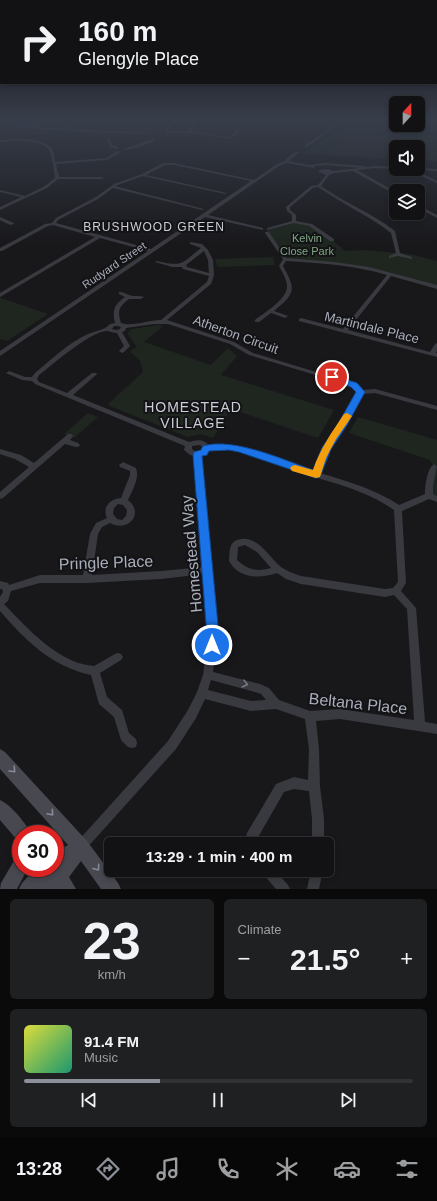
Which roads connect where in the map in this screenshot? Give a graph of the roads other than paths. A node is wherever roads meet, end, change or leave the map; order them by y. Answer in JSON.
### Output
{"nodes":[{"id":1,"x":87,"y":160,"type":"edge"},
{"id":2,"x":287,"y":162,"type":"joint"},
{"id":3,"x":54,"y":163,"type":"joint"},
{"id":4,"x":310,"y":166,"type":"junction"},
{"id":5,"x":389,"y":167,"type":"edge"},
{"id":6,"x":367,"y":168,"type":"junction"},
{"id":7,"x":425,"y":169,"type":"edge"},
{"id":8,"x":321,"y":170,"type":"junction"},
{"id":9,"x":354,"y":170,"type":"junction"},
{"id":10,"x":437,"y":170,"type":"edge"},
{"id":11,"x":333,"y":172,"type":"junction"},
{"id":12,"x":328,"y":174,"type":"junction"},
{"id":13,"x":143,"y":175,"type":"junction"},
{"id":14,"x":424,"y":176,"type":"edge"},
{"id":15,"x":57,"y":178,"type":"junction"},
{"id":16,"x":102,"y":178,"type":"dead end"},
{"id":17,"x":255,"y":181,"type":"junction"},
{"id":18,"x":437,"y":182,"type":"edge"},
{"id":19,"x":319,"y":186,"type":"junction"},
{"id":20,"x":113,"y":187,"type":"junction"},
{"id":21,"x":219,"y":187,"type":"dead end"},
{"id":22,"x":389,"y":190,"type":"edge"},
{"id":23,"x":214,"y":191,"type":"junction"},
{"id":24,"x":0,"y":192,"type":"edge"},
{"id":25,"x":225,"y":193,"type":"dead end"},
{"id":26,"x":25,"y":197,"type":"junction"},
{"id":27,"x":196,"y":202,"type":"dead end"},
{"id":28,"x":189,"y":206,"type":"junction"},
{"id":29,"x":202,"y":208,"type":"dead end"},
{"id":30,"x":0,"y":209,"type":"edge"},
{"id":31,"x":425,"y":210,"type":"edge"},
{"id":32,"x":291,"y":213,"type":"junction"},
{"id":33,"x":285,"y":214,"type":"dead end"},
{"id":34,"x":204,"y":215,"type":"junction"},
{"id":35,"x":437,"y":216,"type":"edge"},
{"id":36,"x":0,"y":218,"type":"edge"},
{"id":37,"x":294,"y":222,"type":"junction"},
{"id":38,"x":12,"y":224,"type":"dead end"},
{"id":39,"x":53,"y":224,"type":"junction"},
{"id":40,"x":268,"y":231,"type":"junction"},
{"id":41,"x":100,"y":236,"type":"junction"},
{"id":42,"x":327,"y":237,"type":"junction"},
{"id":43,"x":320,"y":239,"type":"dead end"},
{"id":44,"x":332,"y":240,"type":"dead end"},
{"id":45,"x":192,"y":243,"type":"dead end"},
{"id":46,"x":204,"y":248,"type":"junction"},
{"id":47,"x":0,"y":250,"type":"edge"},
{"id":48,"x":152,"y":250,"type":"junction"},
{"id":49,"x":398,"y":254,"type":"junction"},
{"id":50,"x":391,"y":257,"type":"dead end"},
{"id":51,"x":410,"y":258,"type":"dead end"},
{"id":52,"x":285,"y":259,"type":"junction"},
{"id":53,"x":157,"y":262,"type":"dead end"},
{"id":54,"x":183,"y":265,"type":"junction"},
{"id":55,"x":390,"y":274,"type":"junction"},
{"id":56,"x":212,"y":275,"type":"junction"},
{"id":57,"x":437,"y":287,"type":"edge"},
{"id":58,"x":121,"y":293,"type":"dead end"},
{"id":59,"x":0,"y":295,"type":"edge"},
{"id":60,"x":128,"y":297,"type":"junction"},
{"id":61,"x":141,"y":297,"type":"dead end"},
{"id":62,"x":270,"y":311,"type":"junction"},
{"id":63,"x":285,"y":316,"type":"dead end"},
{"id":64,"x":301,"y":320,"type":"dead end"},
{"id":65,"x":163,"y":321,"type":"junction"},
{"id":66,"x":257,"y":321,"type":"dead end"},
{"id":67,"x":118,"y":324,"type":"junction"},
{"id":68,"x":124,"y":327,"type":"junction"},
{"id":69,"x":110,"y":329,"type":"junction"},
{"id":70,"x":345,"y":331,"type":"junction"},
{"id":71,"x":119,"y":332,"type":"junction"},
{"id":72,"x":437,"y":345,"type":"edge"},
{"id":73,"x":122,"y":351,"type":"dead end"},
{"id":74,"x":0,"y":354,"type":"edge"},
{"id":75,"x":435,"y":355,"type":"edge"},
{"id":76,"x":9,"y":373,"type":"dead end"},
{"id":77,"x":94,"y":374,"type":"dead end"},
{"id":78,"x":34,"y":379,"type":"junction"},
{"id":79,"x":361,"y":392,"type":"junction"},
{"id":80,"x":68,"y":396,"type":"junction"},
{"id":81,"x":437,"y":408,"type":"edge"},
{"id":82,"x":76,"y":445,"type":"dead end"},
{"id":83,"x":189,"y":445,"type":"junction"},
{"id":84,"x":206,"y":448,"type":"junction"},
{"id":85,"x":0,"y":451,"type":"edge"},
{"id":86,"x":198,"y":455,"type":"junction"},
{"id":87,"x":123,"y":465,"type":"dead end"},
{"id":88,"x":34,"y":466,"type":"junction"},
{"id":89,"x":434,"y":467,"type":"dead end"},
{"id":90,"x":316,"y":474,"type":"junction"},
{"id":91,"x":0,"y":496,"type":"edge"},
{"id":92,"x":433,"y":497,"type":"edge"},
{"id":93,"x":124,"y":501,"type":"junction"},
{"id":94,"x":398,"y":509,"type":"junction"},
{"id":95,"x":111,"y":519,"type":"junction"},
{"id":96,"x":278,"y":569,"type":"junction"},
{"id":97,"x":208,"y":570,"type":"junction"},
{"id":98,"x":87,"y":579,"type":"junction"},
{"id":99,"x":3,"y":587,"type":"edge"},
{"id":100,"x":396,"y":591,"type":"junction"},
{"id":101,"x":0,"y":602,"type":"edge"},
{"id":102,"x":0,"y":605,"type":"edge"},
{"id":103,"x":118,"y":657,"type":"dead end"},
{"id":104,"x":95,"y":671,"type":"junction"},
{"id":105,"x":208,"y":675,"type":"junction"},
{"id":106,"x":202,"y":694,"type":"junction"},
{"id":107,"x":276,"y":704,"type":"junction"},
{"id":108,"x":310,"y":716,"type":"junction"},
{"id":109,"x":420,"y":726,"type":"junction"},
{"id":110,"x":437,"y":729,"type":"edge"},
{"id":111,"x":132,"y":743,"type":"dead end"},
{"id":112,"x":0,"y":757,"type":"edge"},
{"id":113,"x":314,"y":786,"type":"junction"},
{"id":114,"x":0,"y":808,"type":"edge"},
{"id":115,"x":15,"y":825,"type":"edge"},
{"id":116,"x":252,"y":837,"type":"edge"},
{"id":117,"x":318,"y":837,"type":"edge"},
{"id":118,"x":81,"y":847,"type":"junction"},
{"id":119,"x":64,"y":866,"type":"edge"},
{"id":120,"x":14,"y":877,"type":"edge"},
{"id":121,"x":53,"y":877,"type":"edge"},
{"id":122,"x":273,"y":877,"type":"edge"},
{"id":123,"x":316,"y":877,"type":"edge"},
{"id":124,"x":7,"y":889,"type":"edge"},
{"id":125,"x":28,"y":889,"type":"edge"},
{"id":126,"x":112,"y":889,"type":"edge"},
{"id":127,"x":284,"y":889,"type":"edge"},
{"id":128,"x":313,"y":889,"type":"edge"}],
"edges":[{"from":1,"to":3,"type":"street"},
{"from":2,"to":4,"type":"street"},
{"from":2,"to":17,"type":"street","name":"Rudyard Street"},
{"from":3,"to":15,"type":"street"},
{"from":4,"to":6,"type":"street"},
{"from":4,"to":8,"type":"street"},
{"from":5,"to":6,"type":"street"},
{"from":6,"to":9,"type":"street"},
{"from":7,"to":10,"type":"street"},
{"from":8,"to":11,"type":"street"},
{"from":8,"to":12,"type":"street"},
{"from":9,"to":11,"type":"street"},
{"from":9,"to":22,"type":"street"},
{"from":11,"to":12,"type":"street"},
{"from":12,"to":19,"type":"street"},
{"from":13,"to":17,"type":"street"},
{"from":13,"to":20,"type":"street"},
{"from":13,"to":23,"type":"street"},
{"from":14,"to":18,"type":"street"},
{"from":15,"to":16,"type":"street"},
{"from":15,"to":26,"type":"street"},
{"from":17,"to":34,"type":"street","name":"Rudyard Street"},
{"from":19,"to":32,"type":"street"},
{"from":19,"to":49,"type":"street"},
{"from":20,"to":28,"type":"street"},
{"from":20,"to":39,"type":"street"},
{"from":21,"to":23,"type":"street"},
{"from":23,"to":25,"type":"street"},
{"from":24,"to":26,"type":"street"},
{"from":26,"to":30,"type":"street"},
{"from":27,"to":28,"type":"street"},
{"from":28,"to":29,"type":"street"},
{"from":31,"to":35,"type":"street"},
{"from":32,"to":33,"type":"street"},
{"from":32,"to":37,"type":"street"},
{"from":34,"to":40,"type":"street"},
{"from":34,"to":48,"type":"street","name":"Rudyard Street"},
{"from":36,"to":38,"type":"street"},
{"from":37,"to":40,"type":"street"},
{"from":37,"to":42,"type":"street"},
{"from":39,"to":41,"type":"street"},
{"from":39,"to":47,"type":"street"},
{"from":40,"to":52,"type":"street"},
{"from":41,"to":48,"type":"street"},
{"from":41,"to":59,"type":"street"},
{"from":42,"to":43,"type":"street"},
{"from":42,"to":44,"type":"street"},
{"from":45,"to":46,"type":"street"},
{"from":46,"to":54,"type":"street"},
{"from":46,"to":56,"type":"street"},
{"from":48,"to":74,"type":"street","name":"Rudyard Street"},
{"from":49,"to":50,"type":"street"},
{"from":49,"to":51,"type":"street"},
{"from":52,"to":55,"type":"street"},
{"from":52,"to":62,"type":"street"},
{"from":53,"to":54,"type":"street"},
{"from":54,"to":56,"type":"street"},
{"from":55,"to":57,"type":"street"},
{"from":55,"to":70,"type":"street"},
{"from":56,"to":65,"type":"street"},
{"from":58,"to":60,"type":"street"},
{"from":60,"to":61,"type":"street"},
{"from":60,"to":67,"type":"street"},
{"from":62,"to":63,"type":"street"},
{"from":62,"to":66,"type":"street"},
{"from":64,"to":70,"type":"street","name":"Martindale Place"},
{"from":65,"to":68,"type":"street","name":"Atherton Circuit"},
{"from":65,"to":79,"type":"street","name":"Atherton Circuit"},
{"from":67,"to":68,"type":"street"},
{"from":67,"to":69,"type":"street"},
{"from":68,"to":71,"type":"street"},
{"from":69,"to":71,"type":"street"},
{"from":69,"to":78,"type":"street"},
{"from":70,"to":75,"type":"street","name":"Martindale Place"},
{"from":71,"to":73,"type":"street"},
{"from":72,"to":75,"type":"street"},
{"from":76,"to":78,"type":"street"},
{"from":77,"to":80,"type":"street"},
{"from":78,"to":80,"type":"street"},
{"from":79,"to":81,"type":"street"},
{"from":79,"to":90,"type":"street"},
{"from":80,"to":83,"type":"street"},
{"from":82,"to":88,"type":"street"},
{"from":83,"to":84,"type":"street"},
{"from":83,"to":86,"type":"street"},
{"from":84,"to":86,"type":"street"},
{"from":84,"to":90,"type":"street"},
{"from":85,"to":88,"type":"street"},
{"from":86,"to":97,"type":"street","name":"Homestead Way"},
{"from":87,"to":93,"type":"street"},
{"from":88,"to":91,"type":"street"},
{"from":89,"to":92,"type":"street"},
{"from":90,"to":94,"type":"street"},
{"from":92,"to":94,"type":"street"},
{"from":93,"to":95,"type":"street"},
{"from":93,"to":95,"type":"street"},
{"from":94,"to":100,"type":"street"},
{"from":95,"to":98,"type":"street"},
{"from":96,"to":96,"type":"street"},
{"from":96,"to":100,"type":"street"},
{"from":97,"to":98,"type":"street","name":"Pringle Place"},
{"from":97,"to":105,"type":"street","name":"Homestead Way"},
{"from":98,"to":99,"type":"street","name":"Pringle Place"},
{"from":99,"to":101,"type":"street"},
{"from":100,"to":109,"type":"street"},
{"from":102,"to":104,"type":"street"},
{"from":103,"to":104,"type":"street"},
{"from":104,"to":111,"type":"street"},
{"from":105,"to":106,"type":"street","name":"Homestead Way"},
{"from":105,"to":107,"type":"street","name":"Beltana Place","one_way":true},
{"from":106,"to":107,"type":"street","name":"Beltana Place"},
{"from":106,"to":118,"type":"street","name":"Homestead Way"},
{"from":107,"to":108,"type":"street","name":"Beltana Place"},
{"from":108,"to":109,"type":"street","name":"Beltana Place"},
{"from":108,"to":113,"type":"street"},
{"from":109,"to":110,"type":"street","name":"Beltana Place"},
{"from":112,"to":118,"type":"main road","one_way":true},
{"from":113,"to":116,"type":"street"},
{"from":113,"to":117,"type":"street"},
{"from":114,"to":115,"type":"main road"},
{"from":118,"to":119,"type":"main road"},
{"from":118,"to":126,"type":"main road","one_way":true},
{"from":120,"to":124,"type":"main road"},
{"from":121,"to":125,"type":"main road"},
{"from":122,"to":127,"type":"street"},
{"from":123,"to":128,"type":"street"}]}
